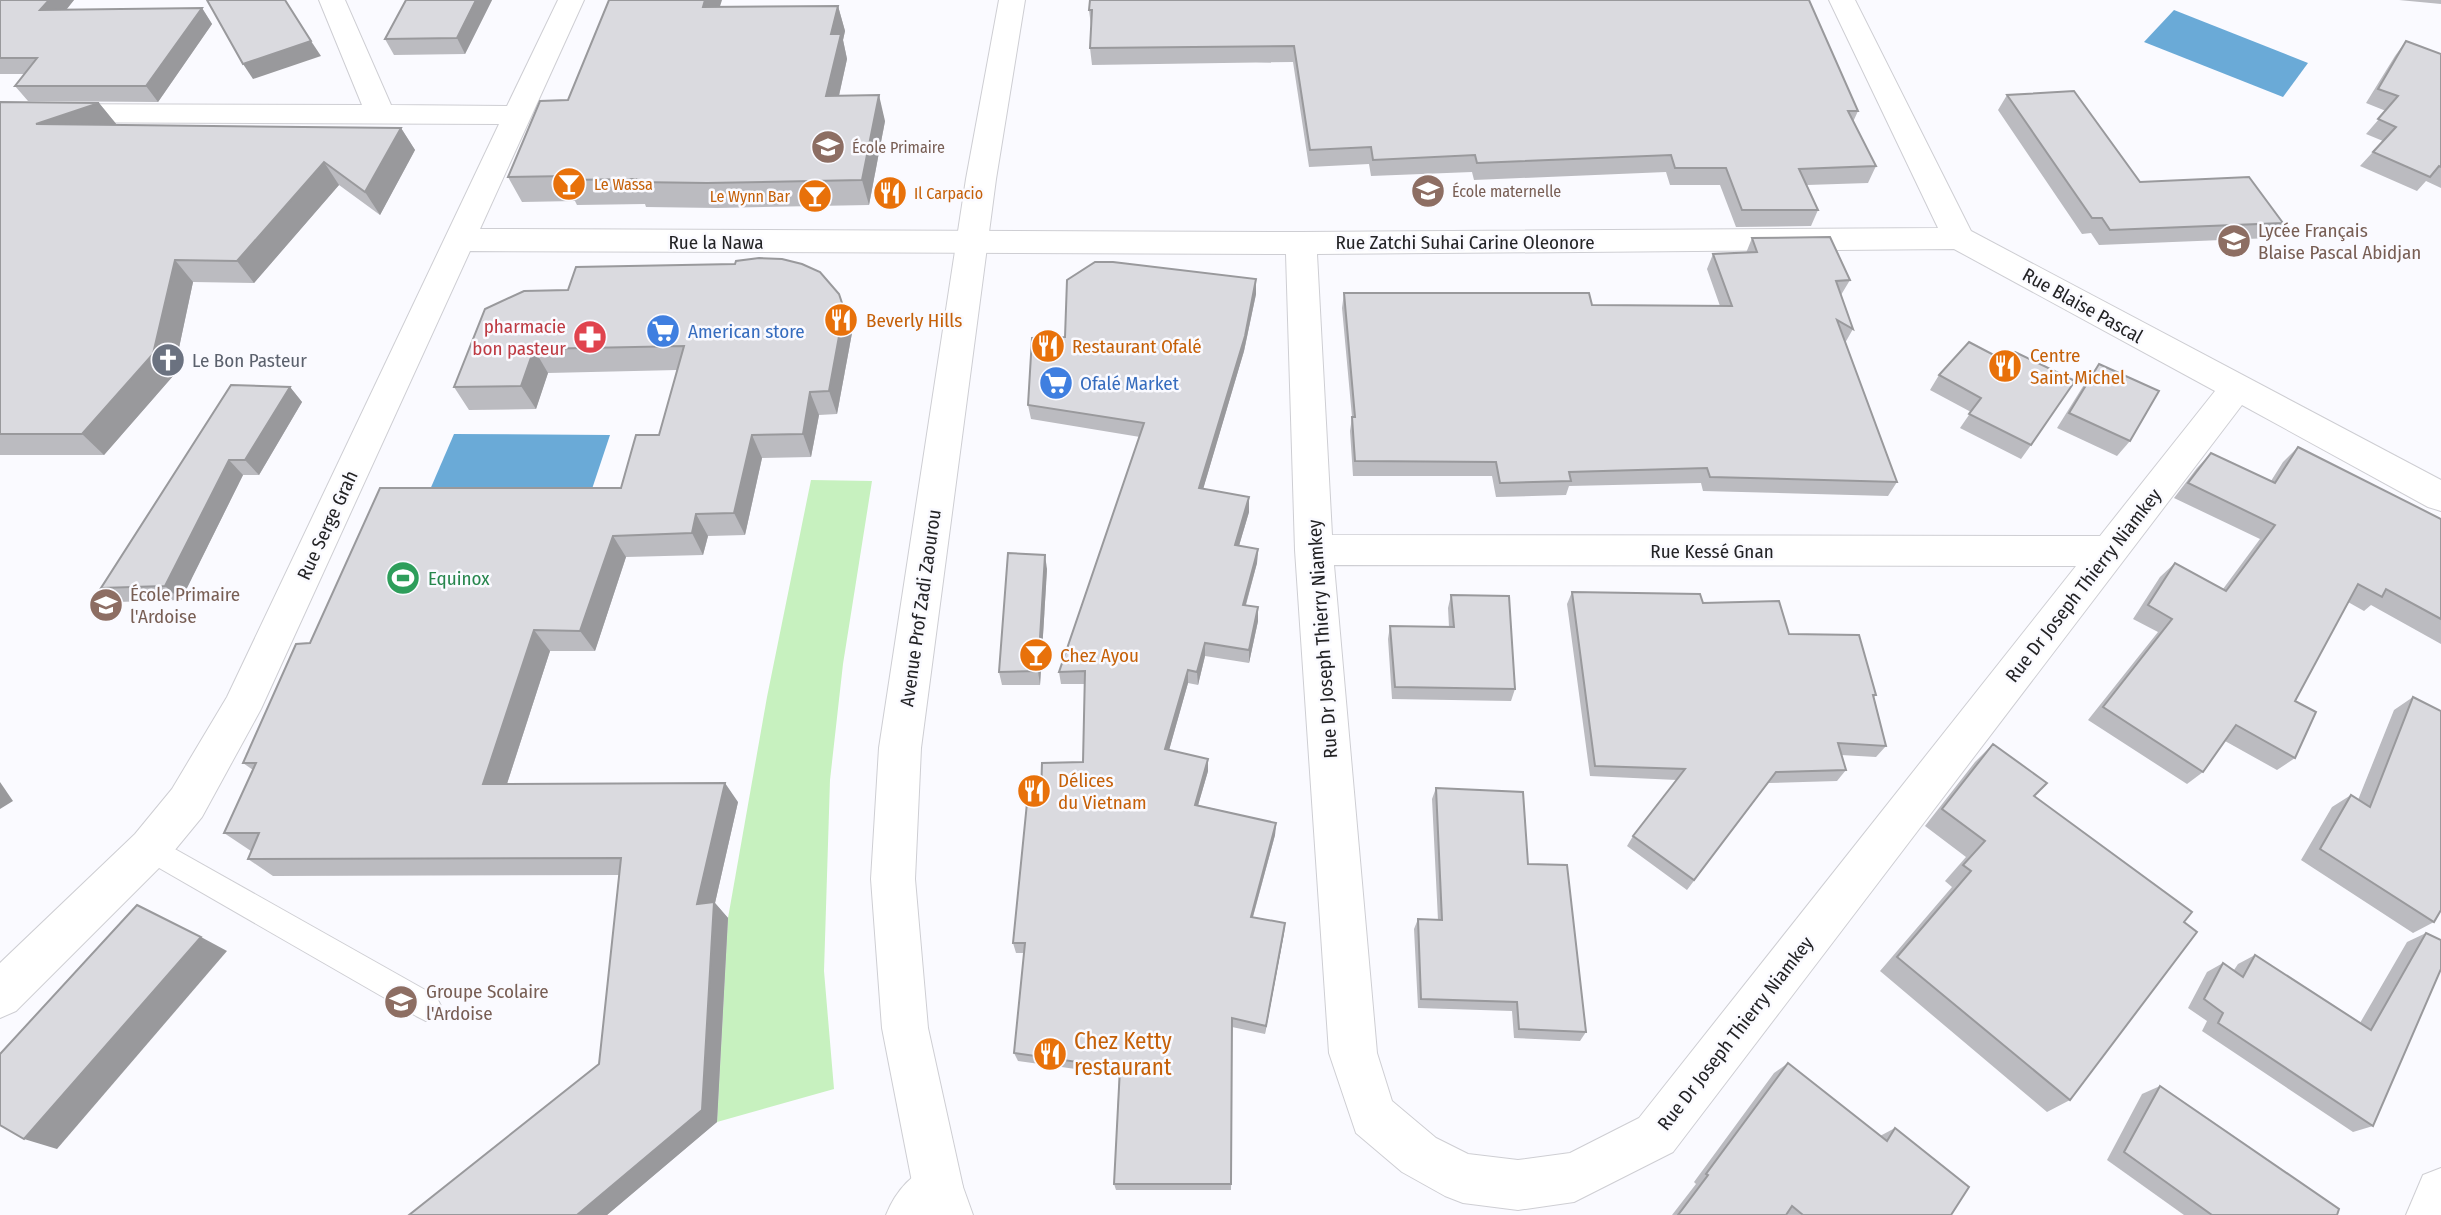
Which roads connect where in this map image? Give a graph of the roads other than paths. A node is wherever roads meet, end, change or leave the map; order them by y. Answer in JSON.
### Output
{"nodes":[{"id":1,"x":332,"y":0,"type":"edge"},
{"id":2,"x":571,"y":0,"type":"edge"},
{"id":3,"x":1012,"y":0,"type":"edge"},
{"id":4,"x":1842,"y":0,"type":"edge"},
{"id":5,"x":0,"y":113,"type":"edge"},
{"id":6,"x":516,"y":115,"type":"junction"},
{"id":7,"x":381,"y":116,"type":"junction"},
{"id":8,"x":1959,"y":238,"type":"junction"},
{"id":9,"x":460,"y":240,"type":"junction"},
{"id":10,"x":971,"y":243,"type":"junction"},
{"id":11,"x":1301,"y":243,"type":"junction"},
{"id":12,"x":2236,"y":388,"type":"junction"},
{"id":13,"x":2441,"y":497,"type":"edge"},
{"id":14,"x":1314,"y":551,"type":"junction"},
{"id":15,"x":2109,"y":551,"type":"junction"},
{"id":16,"x":150,"y":848,"type":"junction"},
{"id":17,"x":0,"y":995,"type":"edge"},
{"id":18,"x":426,"y":1006,"type":"dead end"},
{"id":19,"x":2441,"y":1193,"type":"edge"},
{"id":20,"x":932,"y":1206,"type":"edge"},
{"id":21,"x":2431,"y":1215,"type":"edge"}],
"edges":[{"from":1,"to":7,"type":"street"},
{"from":2,"to":6,"type":"street","name":"Rue Serge Grah"},
{"from":3,"to":10,"type":"street","name":"Avenue Prof Zadi Zaourou"},
{"from":4,"to":8,"type":"street"},
{"from":5,"to":7,"type":"street"},
{"from":6,"to":7,"type":"street"},
{"from":6,"to":9,"type":"street","name":"Rue Serge Grah"},
{"from":8,"to":11,"type":"street","name":"Rue Zatchi Suhai Carine Oleonore"},
{"from":8,"to":12,"type":"street","name":"Rue Blaise Pascal"},
{"from":9,"to":10,"type":"street","name":"Rue la Nawa"},
{"from":9,"to":16,"type":"street","name":"Rue Serge Grah"},
{"from":10,"to":11,"type":"street","name":"Rue Zatchi Suhai Carine Oleonore"},
{"from":10,"to":20,"type":"street","name":"Avenue Prof Zadi Zaourou"},
{"from":11,"to":14,"type":"street","name":"Rue Dr Joseph Thierry Niamkey"},
{"from":12,"to":13,"type":"street","name":"Rue Blaise Pascal"},
{"from":12,"to":15,"type":"street","name":"Rue Dr Joseph Thierry Niamkey"},
{"from":14,"to":15,"type":"street","name":"Rue Kessé Gnan"},
{"from":14,"to":15,"type":"street","name":"Rue Dr Joseph Thierry Niamkey"},
{"from":16,"to":17,"type":"street","name":"Rue Serge Grah"},
{"from":16,"to":18,"type":"lane"},
{"from":19,"to":21,"type":"street"}]}
